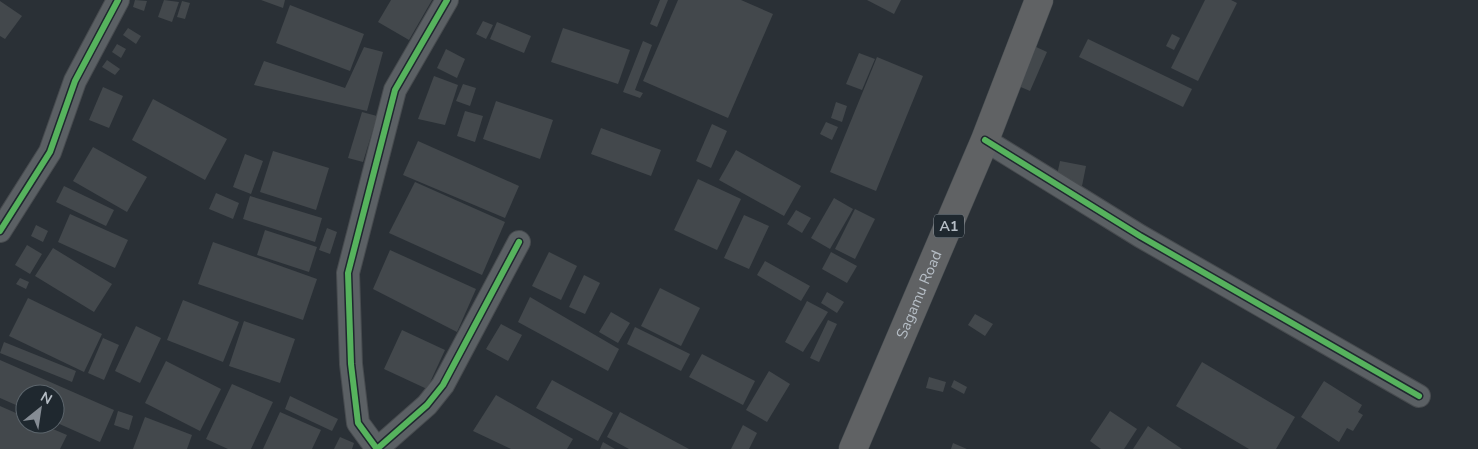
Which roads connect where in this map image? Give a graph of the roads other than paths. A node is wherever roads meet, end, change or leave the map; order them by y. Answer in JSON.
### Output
{"nodes":[{"id":1,"x":118,"y":0,"type":"edge"},
{"id":2,"x":447,"y":0,"type":"edge"},
{"id":3,"x":1039,"y":0,"type":"edge"},
{"id":4,"x":985,"y":140,"type":"junction"},
{"id":5,"x":0,"y":231,"type":"edge"},
{"id":6,"x":519,"y":242,"type":"dead end"},
{"id":7,"x":1419,"y":396,"type":"dead end"},
{"id":8,"x":853,"y":449,"type":"edge"}],
"edges":[{"from":1,"to":5,"type":"street"},
{"from":2,"to":6,"type":"street"},
{"from":3,"to":4,"type":"highway","name":"Sagamu Road","number":"A1"},
{"from":4,"to":7,"type":"street"},
{"from":4,"to":8,"type":"highway","name":"Sagamu Road","number":"A1"}]}
